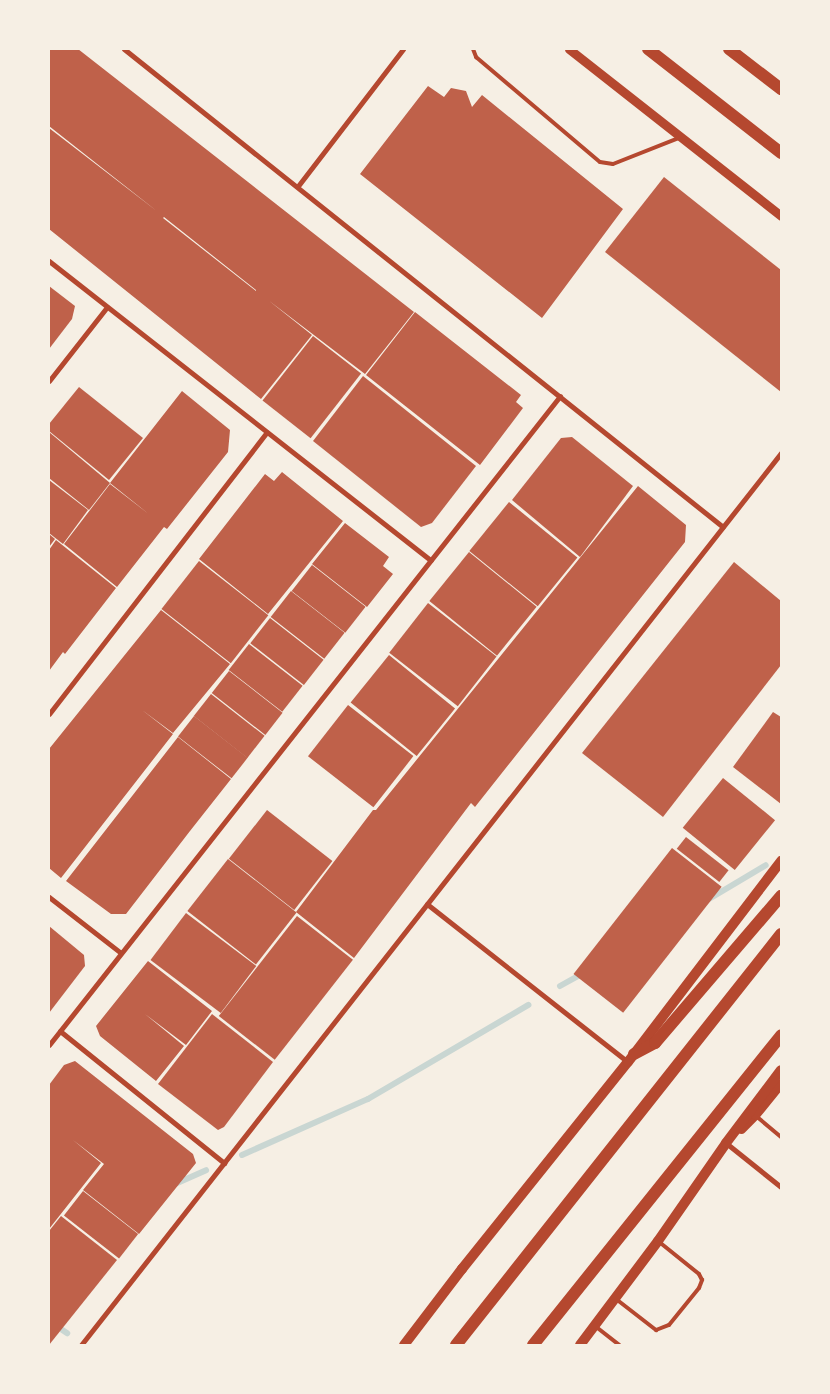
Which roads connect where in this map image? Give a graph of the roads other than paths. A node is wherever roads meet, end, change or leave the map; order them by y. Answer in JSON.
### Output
{"nodes":[{"id":1,"x":124,"y":49,"type":"edge"},
{"id":2,"x":403,"y":49,"type":"edge"},
{"id":3,"x":473,"y":49,"type":"edge"},
{"id":4,"x":569,"y":49,"type":"edge"},
{"id":5,"x":648,"y":49,"type":"edge"},
{"id":6,"x":729,"y":49,"type":"edge"},
{"id":7,"x":781,"y":89,"type":"edge"},
{"id":8,"x":681,"y":138,"type":"junction"},
{"id":9,"x":781,"y":153,"type":"edge"},
{"id":10,"x":298,"y":186,"type":"junction"},
{"id":11,"x":781,"y":216,"type":"edge"},
{"id":12,"x":49,"y":261,"type":"edge"},
{"id":13,"x":107,"y":307,"type":"junction"},
{"id":14,"x":49,"y":382,"type":"edge"},
{"id":15,"x":560,"y":396,"type":"junction"},
{"id":16,"x":267,"y":432,"type":"junction"},
{"id":17,"x":781,"y":453,"type":"edge"},
{"id":18,"x":723,"y":528,"type":"junction"},
{"id":19,"x":431,"y":560,"type":"junction"},
{"id":20,"x":49,"y":714,"type":"edge"},
{"id":21,"x":781,"y":860,"type":"edge"},
{"id":22,"x":781,"y":896,"type":"edge"},
{"id":23,"x":49,"y":897,"type":"edge"},
{"id":24,"x":427,"y":904,"type":"junction"},
{"id":25,"x":781,"y":934,"type":"edge"},
{"id":26,"x":121,"y":954,"type":"junction"},
{"id":27,"x":60,"y":1031,"type":"junction"},
{"id":28,"x":781,"y":1035,"type":"edge"},
{"id":29,"x":49,"y":1045,"type":"edge"},
{"id":30,"x":631,"y":1058,"type":"junction"},
{"id":31,"x":781,"y":1070,"type":"edge"},
{"id":32,"x":781,"y":1083,"type":"edge"},
{"id":33,"x":755,"y":1115,"type":"junction"},
{"id":34,"x":781,"y":1137,"type":"edge"},
{"id":35,"x":726,"y":1143,"type":"junction"},
{"id":36,"x":224,"y":1162,"type":"junction"},
{"id":37,"x":781,"y":1187,"type":"edge"},
{"id":38,"x":658,"y":1241,"type":"junction"},
{"id":39,"x":615,"y":1299,"type":"junction"},
{"id":40,"x":595,"y":1326,"type":"junction"},
{"id":41,"x":81,"y":1345,"type":"edge"},
{"id":42,"x":404,"y":1345,"type":"edge"},
{"id":43,"x":456,"y":1345,"type":"edge"},
{"id":44,"x":533,"y":1345,"type":"edge"},
{"id":45,"x":580,"y":1345,"type":"edge"},
{"id":46,"x":619,"y":1345,"type":"edge"}],
"edges":[{"from":1,"to":10,"type":"street"},
{"from":2,"to":10,"type":"street"},
{"from":3,"to":8,"type":"lane"},
{"from":4,"to":8,"type":"street"},
{"from":5,"to":9,"type":"main road"},
{"from":6,"to":7,"type":"main road"},
{"from":8,"to":11,"type":"street"},
{"from":10,"to":15,"type":"street"},
{"from":12,"to":13,"type":"street"},
{"from":13,"to":14,"type":"street"},
{"from":13,"to":16,"type":"street"},
{"from":15,"to":18,"type":"street"},
{"from":15,"to":19,"type":"street"},
{"from":16,"to":19,"type":"street"},
{"from":16,"to":20,"type":"street"},
{"from":17,"to":18,"type":"street"},
{"from":18,"to":24,"type":"street"},
{"from":19,"to":26,"type":"street"},
{"from":21,"to":30,"type":"main road"},
{"from":22,"to":30,"type":"main road"},
{"from":23,"to":26,"type":"street"},
{"from":24,"to":30,"type":"street"},
{"from":24,"to":36,"type":"street"},
{"from":25,"to":43,"type":"main road"},
{"from":26,"to":27,"type":"street"},
{"from":27,"to":29,"type":"street"},
{"from":27,"to":36,"type":"street"},
{"from":28,"to":44,"type":"main road"},
{"from":30,"to":42,"type":"main road"},
{"from":31,"to":35,"type":"main road"},
{"from":32,"to":33,"type":"street"},
{"from":33,"to":34,"type":"lane"},
{"from":33,"to":35,"type":"street"},
{"from":35,"to":37,"type":"street"},
{"from":35,"to":38,"type":"main road"},
{"from":36,"to":41,"type":"street"},
{"from":38,"to":39,"type":"main road"},
{"from":38,"to":39,"type":"lane"},
{"from":39,"to":40,"type":"main road"},
{"from":40,"to":45,"type":"main road"},
{"from":40,"to":46,"type":"lane"}]}
